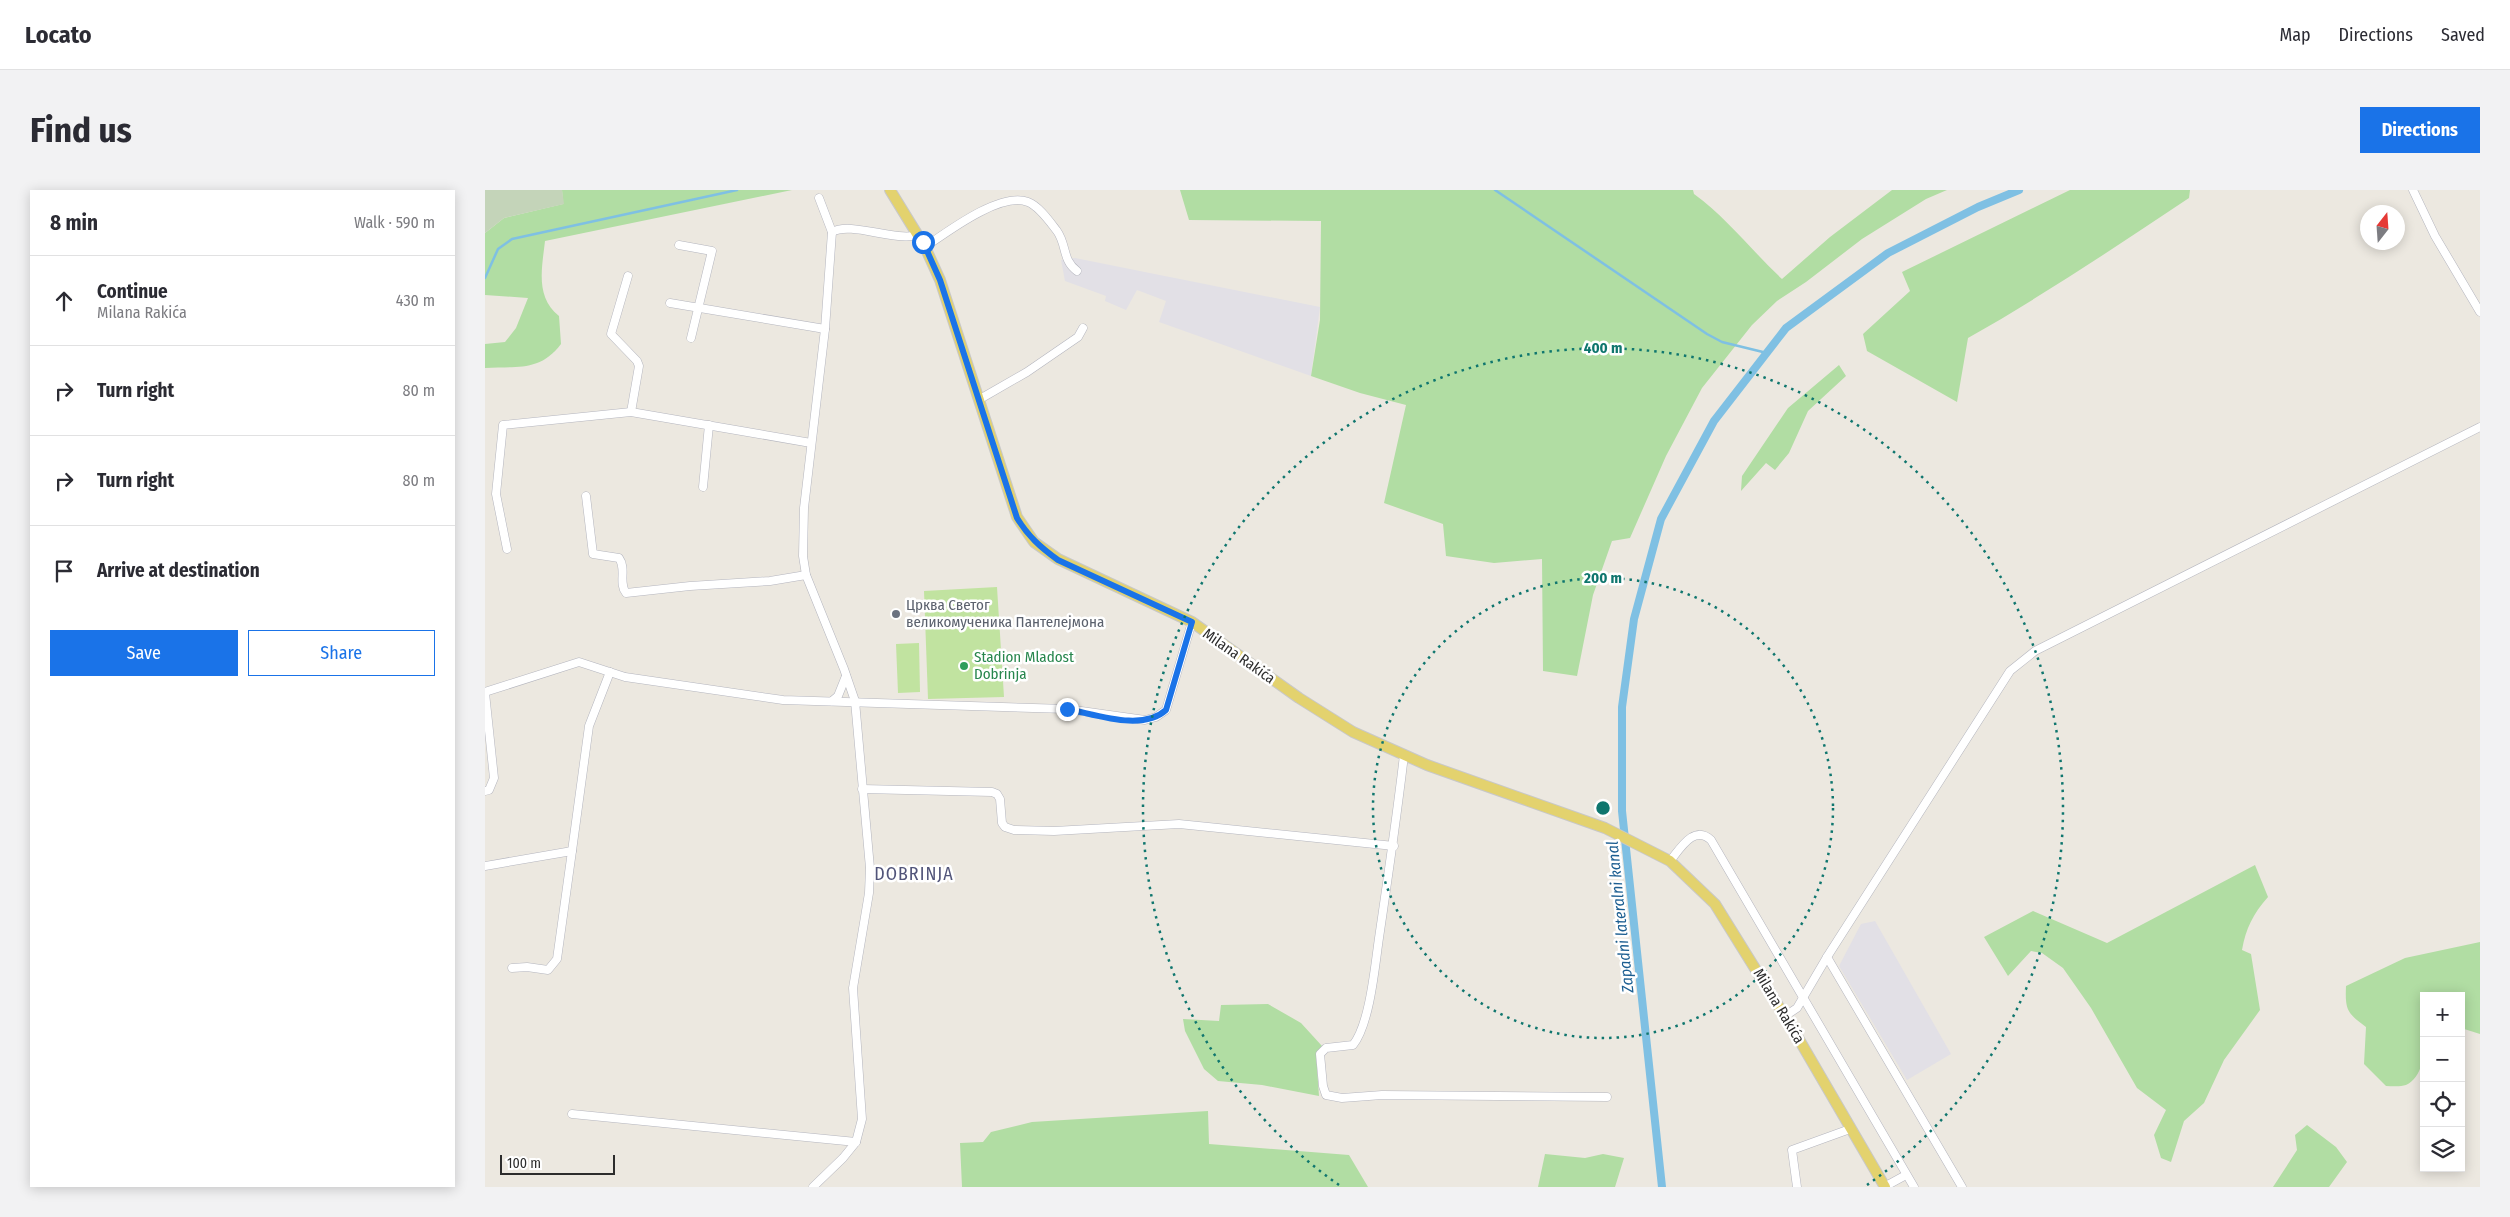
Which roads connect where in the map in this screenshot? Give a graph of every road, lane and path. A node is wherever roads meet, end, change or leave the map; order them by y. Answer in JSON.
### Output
{"nodes":[{"id":1,"x":2413,"y":190,"type":"edge"},
{"id":2,"x":891,"y":191,"type":"edge"},
{"id":3,"x":819,"y":198,"type":"dead end"},
{"id":4,"x":832,"y":232,"type":"junction"},
{"id":5,"x":918,"y":235,"type":"junction"},
{"id":6,"x":679,"y":245,"type":"dead end"},
{"id":7,"x":925,"y":246,"type":"junction"},
{"id":8,"x":1077,"y":271,"type":"dead end"},
{"id":9,"x":628,"y":276,"type":"dead end"},
{"id":10,"x":670,"y":303,"type":"dead end"},
{"id":11,"x":699,"y":308,"type":"junction"},
{"id":12,"x":2480,"y":312,"type":"edge"},
{"id":13,"x":1083,"y":328,"type":"dead end"},
{"id":14,"x":825,"y":329,"type":"junction"},
{"id":15,"x":691,"y":338,"type":"dead end"},
{"id":16,"x":980,"y":399,"type":"junction"},
{"id":17,"x":631,"y":412,"type":"junction"},
{"id":18,"x":709,"y":425,"type":"junction"},
{"id":19,"x":2480,"y":427,"type":"edge"},
{"id":20,"x":811,"y":443,"type":"junction"},
{"id":21,"x":703,"y":487,"type":"dead end"},
{"id":22,"x":585,"y":496,"type":"dead end"},
{"id":23,"x":507,"y":548,"type":"dead end"},
{"id":24,"x":806,"y":575,"type":"junction"},
{"id":25,"x":1192,"y":622,"type":"junction"},
{"id":26,"x":610,"y":672,"type":"junction"},
{"id":27,"x":846,"y":674,"type":"junction"},
{"id":28,"x":485,"y":693,"type":"edge"},
{"id":29,"x":832,"y":701,"type":"junction"},
{"id":30,"x":855,"y":701,"type":"junction"},
{"id":31,"x":1404,"y":755,"type":"junction"},
{"id":32,"x":863,"y":789,"type":"junction"},
{"id":33,"x":485,"y":791,"type":"edge"},
{"id":34,"x":1394,"y":846,"type":"junction"},
{"id":35,"x":571,"y":851,"type":"junction"},
{"id":36,"x":1670,"y":861,"type":"junction"},
{"id":37,"x":485,"y":866,"type":"edge"},
{"id":38,"x":1827,"y":957,"type":"junction"},
{"id":39,"x":513,"y":968,"type":"dead end"},
{"id":40,"x":1803,"y":996,"type":"junction"},
{"id":41,"x":1785,"y":1016,"type":"junction"},
{"id":42,"x":1607,"y":1097,"type":"dead end"},
{"id":43,"x":572,"y":1114,"type":"dead end"},
{"id":44,"x":1850,"y":1129,"type":"junction"},
{"id":45,"x":856,"y":1142,"type":"junction"},
{"id":46,"x":1906,"y":1175,"type":"junction"},
{"id":47,"x":813,"y":1187,"type":"edge"},
{"id":48,"x":1797,"y":1187,"type":"edge"},
{"id":49,"x":1885,"y":1187,"type":"edge"},
{"id":50,"x":1914,"y":1187,"type":"edge"},
{"id":51,"x":1962,"y":1187,"type":"edge"}],
"edges":[{"from":1,"to":12,"type":"street"},
{"from":2,"to":5,"type":"main road","name":"Milana Rakića"},
{"from":3,"to":4,"type":"street"},
{"from":4,"to":5,"type":"street"},
{"from":4,"to":14,"type":"street"},
{"from":5,"to":7,"type":"main road","name":"Milana Rakića"},
{"from":6,"to":11,"type":"street"},
{"from":7,"to":8,"type":"street"},
{"from":7,"to":16,"type":"main road","name":"Milana Rakića"},
{"from":9,"to":17,"type":"street"},
{"from":10,"to":11,"type":"street"},
{"from":11,"to":14,"type":"street"},
{"from":11,"to":15,"type":"street"},
{"from":13,"to":16,"type":"street"},
{"from":14,"to":20,"type":"street"},
{"from":16,"to":25,"type":"main road","name":"Milana Rakića"},
{"from":17,"to":18,"type":"street"},
{"from":17,"to":23,"type":"street"},
{"from":18,"to":20,"type":"street"},
{"from":18,"to":21,"type":"street"},
{"from":19,"to":38,"type":"street"},
{"from":20,"to":24,"type":"street"},
{"from":22,"to":24,"type":"street"},
{"from":24,"to":27,"type":"street"},
{"from":25,"to":30,"type":"street"},
{"from":25,"to":31,"type":"main road","name":"Milana Rakića"},
{"from":26,"to":28,"type":"street"},
{"from":26,"to":29,"type":"street"},
{"from":26,"to":35,"type":"street"},
{"from":27,"to":29,"type":"street"},
{"from":27,"to":30,"type":"street"},
{"from":28,"to":33,"type":"street"},
{"from":29,"to":30,"type":"street"},
{"from":30,"to":32,"type":"street"},
{"from":31,"to":34,"type":"street"},
{"from":31,"to":36,"type":"main road","name":"Milana Rakića"},
{"from":32,"to":34,"type":"street"},
{"from":32,"to":45,"type":"street"},
{"from":34,"to":42,"type":"street"},
{"from":35,"to":37,"type":"street"},
{"from":35,"to":39,"type":"street"},
{"from":36,"to":40,"type":"street"},
{"from":36,"to":41,"type":"main road","name":"Milana Rakića"},
{"from":38,"to":40,"type":"street"},
{"from":38,"to":51,"type":"street"},
{"from":40,"to":41,"type":"street"},
{"from":40,"to":46,"type":"street"},
{"from":41,"to":44,"type":"main road","name":"Milana Rakića"},
{"from":43,"to":45,"type":"street"},
{"from":44,"to":48,"type":"street"},
{"from":44,"to":49,"type":"main road","name":"Milana Rakića"},
{"from":45,"to":47,"type":"street"},
{"from":46,"to":49,"type":"street"},
{"from":46,"to":50,"type":"street"}]}
